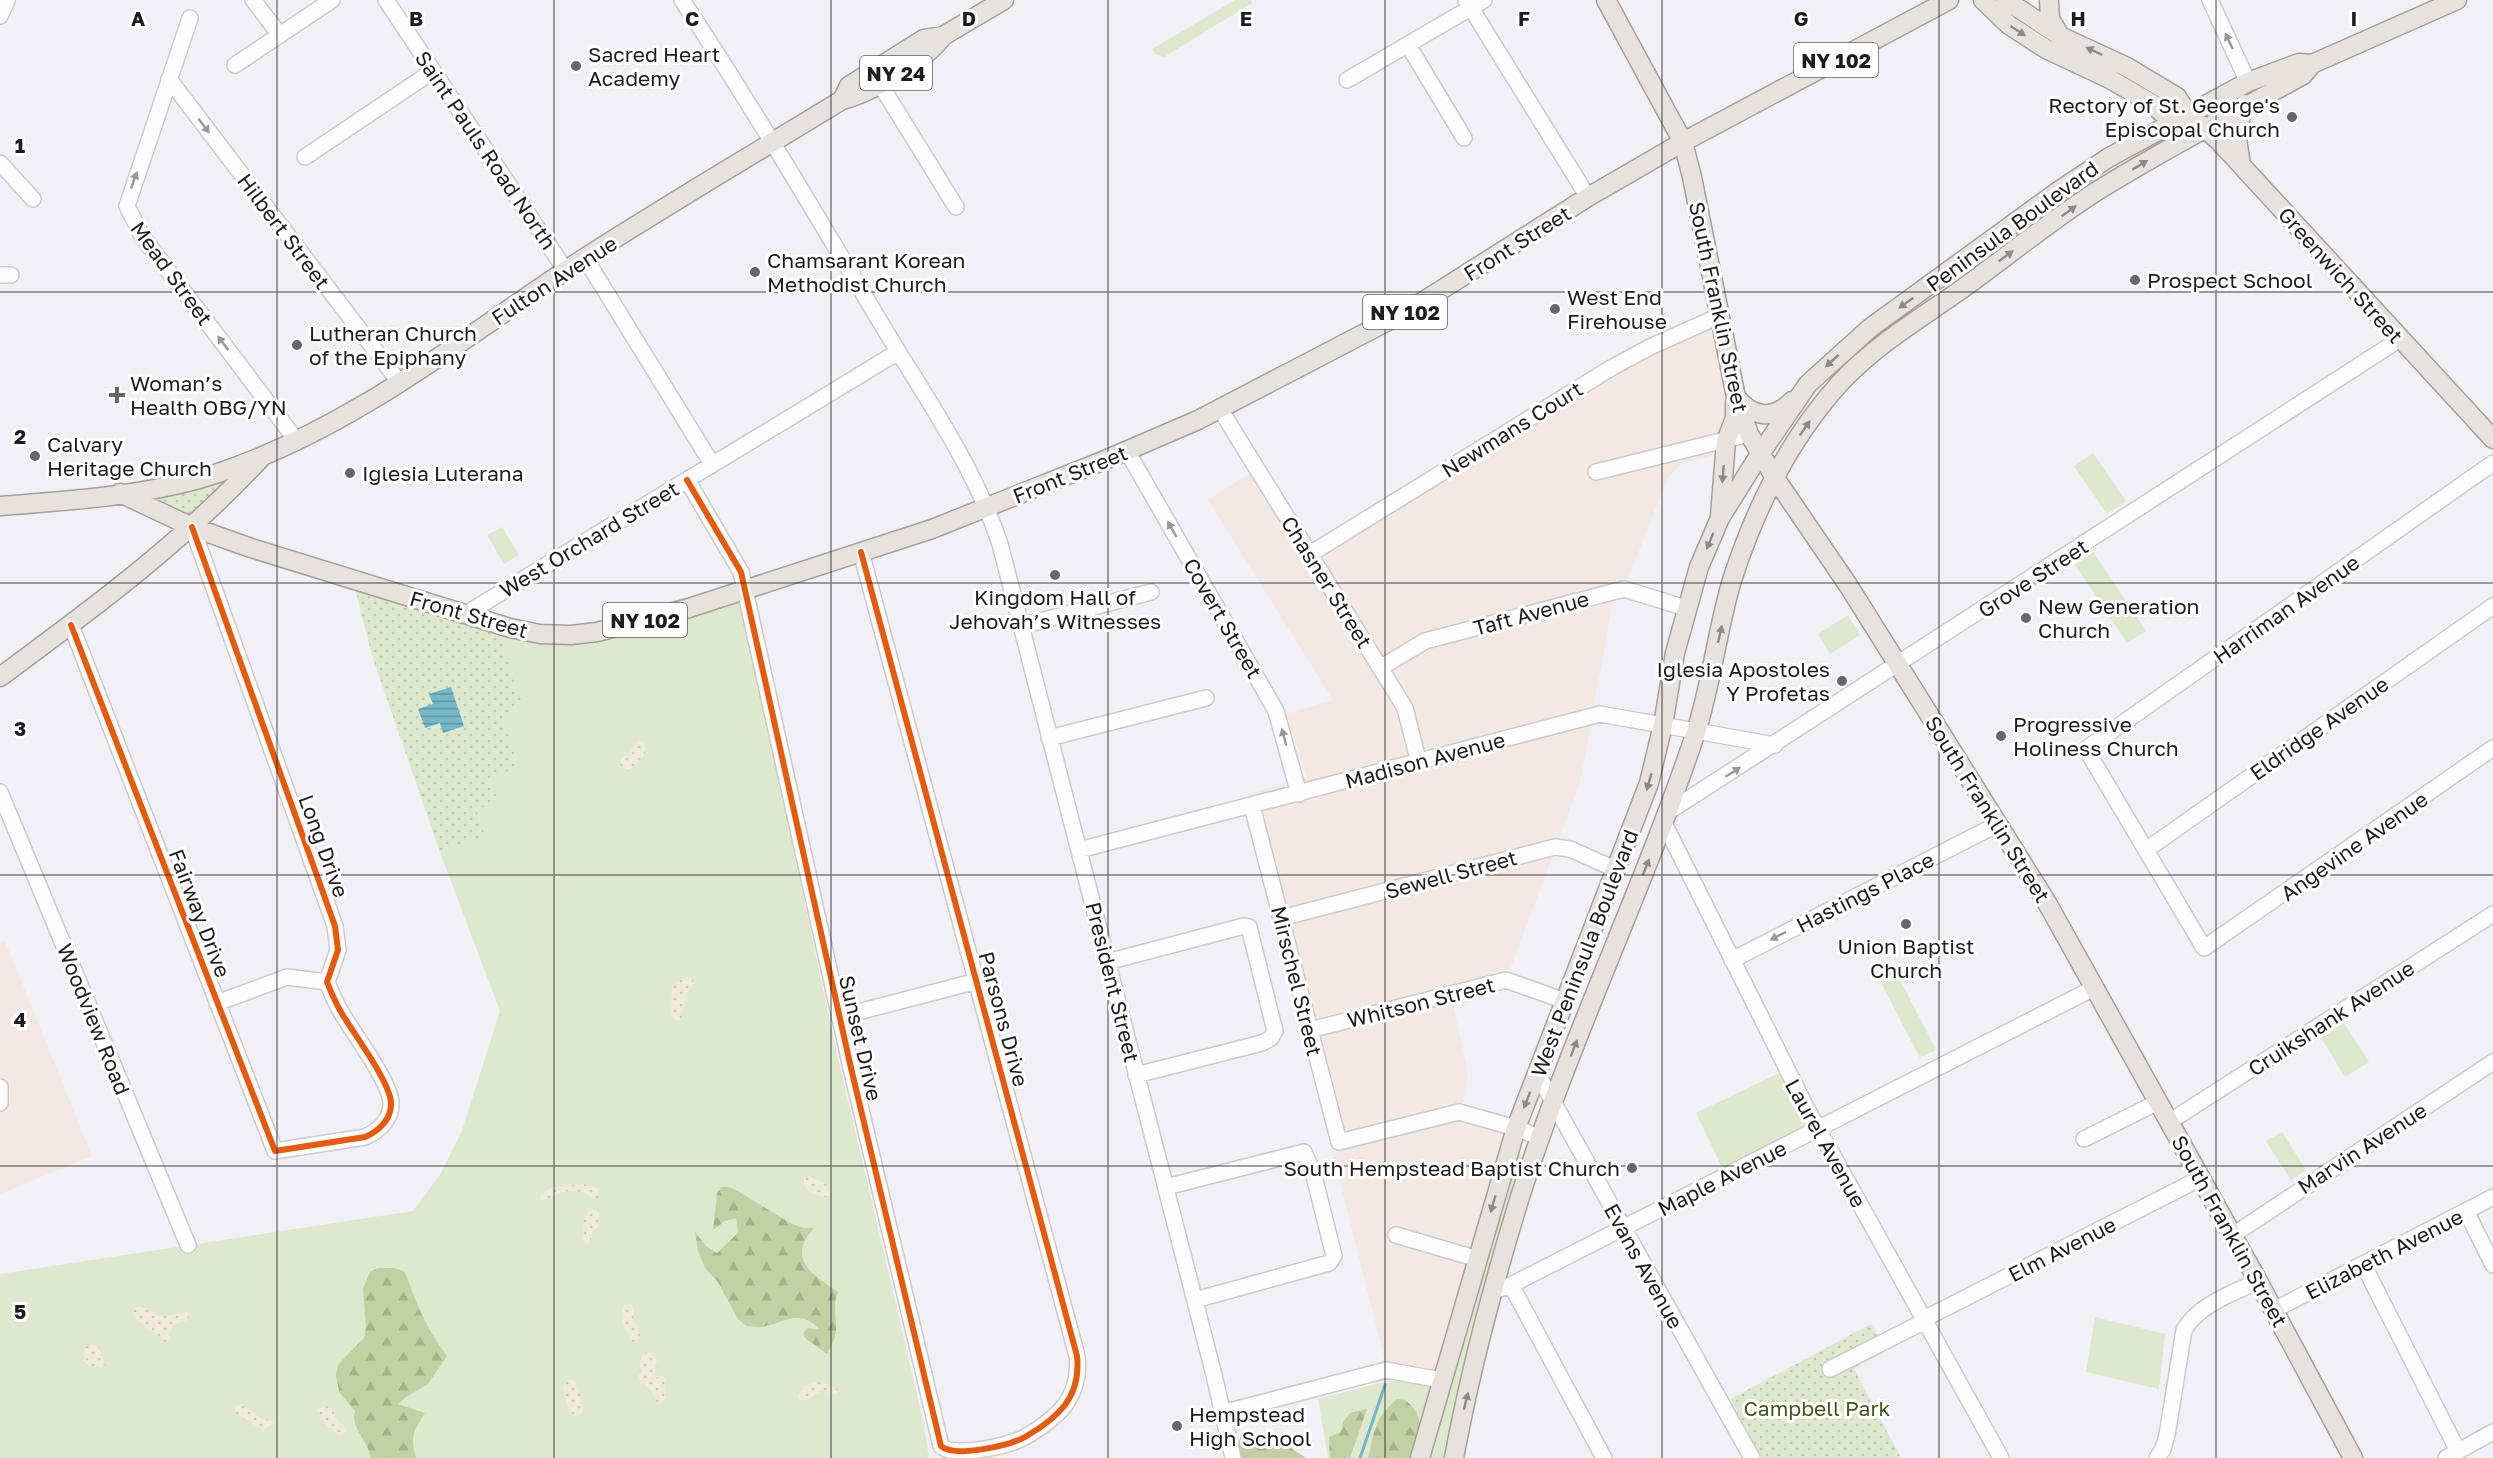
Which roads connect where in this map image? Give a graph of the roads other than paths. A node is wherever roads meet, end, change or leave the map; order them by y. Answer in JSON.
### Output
{"nodes":[{"id":1,"x":9,"y":0,"type":"edge"},
{"id":2,"x":253,"y":0,"type":"edge"},
{"id":3,"x":332,"y":0,"type":"edge"},
{"id":4,"x":386,"y":0,"type":"edge"},
{"id":5,"x":682,"y":0,"type":"edge"},
{"id":6,"x":1004,"y":0,"type":"edge"},
{"id":7,"x":1606,"y":0,"type":"edge"},
{"id":8,"x":1949,"y":0,"type":"edge"},
{"id":9,"x":1983,"y":0,"type":"edge"},
{"id":10,"x":2006,"y":0,"type":"edge"},
{"id":11,"x":2049,"y":0,"type":"edge"},
{"id":12,"x":2210,"y":0,"type":"edge"},
{"id":13,"x":2457,"y":0,"type":"edge"},
{"id":14,"x":1474,"y":3,"type":"edge"},
{"id":15,"x":0,"y":16,"type":"edge"},
{"id":16,"x":190,"y":18,"type":"dead end"},
{"id":17,"x":280,"y":35,"type":"junction"},
{"id":18,"x":943,"y":36,"type":"junction"},
{"id":19,"x":2060,"y":36,"type":"junction"},
{"id":20,"x":1408,"y":45,"type":"junction"},
{"id":21,"x":2312,"y":64,"type":"junction"},
{"id":22,"x":235,"y":65,"type":"dead end"},
{"id":23,"x":433,"y":71,"type":"junction"},
{"id":24,"x":169,"y":79,"type":"junction"},
{"id":25,"x":1347,"y":80,"type":"dead end"},
{"id":26,"x":2248,"y":82,"type":"junction"},
{"id":27,"x":880,"y":84,"type":"junction"},
{"id":28,"x":842,"y":100,"type":"junction"},
{"id":29,"x":2242,"y":109,"type":"junction"},
{"id":30,"x":2187,"y":113,"type":"junction"},
{"id":31,"x":2205,"y":129,"type":"junction"},
{"id":32,"x":1464,"y":138,"type":"dead end"},
{"id":33,"x":773,"y":142,"type":"junction"},
{"id":34,"x":1683,"y":142,"type":"junction"},
{"id":35,"x":305,"y":157,"type":"dead end"},
{"id":36,"x":0,"y":163,"type":"edge"},
{"id":37,"x":2241,"y":165,"type":"junction"},
{"id":38,"x":1588,"y":197,"type":"junction"},
{"id":39,"x":33,"y":199,"type":"dead end"},
{"id":40,"x":956,"y":207,"type":"dead end"},
{"id":41,"x":585,"y":258,"type":"junction"},
{"id":42,"x":566,"y":271,"type":"junction"},
{"id":43,"x":1719,"y":315,"type":"junction"},
{"id":44,"x":2400,"y":339,"type":"junction"},
{"id":45,"x":898,"y":352,"type":"junction"},
{"id":46,"x":400,"y":383,"type":"junction"},
{"id":47,"x":1808,"y":384,"type":"junction"},
{"id":48,"x":1736,"y":397,"type":"junction"},
{"id":49,"x":1220,"y":409,"type":"junction"},
{"id":50,"x":1749,"y":434,"type":"junction"},
{"id":51,"x":2493,"y":439,"type":"edge"},
{"id":52,"x":296,"y":440,"type":"junction"},
{"id":53,"x":1726,"y":441,"type":"junction"},
{"id":54,"x":1127,"y":450,"type":"junction"},
{"id":55,"x":1760,"y":454,"type":"junction"},
{"id":56,"x":263,"y":455,"type":"junction"},
{"id":57,"x":2493,"y":463,"type":"edge"},
{"id":58,"x":712,"y":464,"type":"junction"},
{"id":59,"x":1596,"y":472,"type":"dead end"},
{"id":60,"x":1774,"y":478,"type":"junction"},
{"id":61,"x":687,"y":480,"type":"junction"},
{"id":62,"x":120,"y":493,"type":"junction"},
{"id":63,"x":0,"y":506,"type":"edge"},
{"id":64,"x":988,"y":507,"type":"junction"},
{"id":65,"x":1719,"y":518,"type":"junction"},
{"id":66,"x":192,"y":527,"type":"junction"},
{"id":67,"x":861,"y":552,"type":"junction"},
{"id":68,"x":1310,"y":554,"type":"junction"},
{"id":69,"x":743,"y":590,"type":"junction"},
{"id":70,"x":1151,"y":592,"type":"dead end"},
{"id":71,"x":2493,"y":606,"type":"edge"},
{"id":72,"x":1686,"y":609,"type":"junction"},
{"id":73,"x":464,"y":615,"type":"junction"},
{"id":74,"x":71,"y":625,"type":"junction"},
{"id":75,"x":1020,"y":626,"type":"junction"},
{"id":76,"x":1899,"y":665,"type":"junction"},
{"id":77,"x":1380,"y":668,"type":"junction"},
{"id":78,"x":0,"y":677,"type":"edge"},
{"id":79,"x":1206,"y":698,"type":"dead end"},
{"id":80,"x":1663,"y":725,"type":"junction"},
{"id":81,"x":1696,"y":731,"type":"junction"},
{"id":82,"x":1049,"y":738,"type":"junction"},
{"id":83,"x":1775,"y":745,"type":"junction"},
{"id":84,"x":2493,"y":748,"type":"edge"},
{"id":85,"x":1419,"y":762,"type":"junction"},
{"id":86,"x":0,"y":792,"type":"edge"},
{"id":87,"x":1299,"y":794,"type":"junction"},
{"id":88,"x":1252,"y":806,"type":"junction"},
{"id":89,"x":1664,"y":818,"type":"junction"},
{"id":90,"x":1998,"y":824,"type":"junction"},
{"id":91,"x":1078,"y":850,"type":"junction"},
{"id":92,"x":2146,"y":850,"type":"junction"},
{"id":93,"x":1617,"y":870,"type":"junction"},
{"id":94,"x":2493,"y":914,"type":"edge"},
{"id":95,"x":1281,"y":918,"type":"junction"},
{"id":96,"x":1732,"y":960,"type":"junction"},
{"id":97,"x":1107,"y":962,"type":"junction"},
{"id":98,"x":977,"y":981,"type":"junction"},
{"id":99,"x":327,"y":982,"type":"junction"},
{"id":100,"x":2094,"y":987,"type":"junction"},
{"id":101,"x":1565,"y":1001,"type":"junction"},
{"id":102,"x":217,"y":1003,"type":"junction"},
{"id":103,"x":839,"y":1017,"type":"junction"},
{"id":104,"x":1310,"y":1030,"type":"junction"},
{"id":105,"x":2493,"y":1062,"type":"edge"},
{"id":106,"x":1537,"y":1073,"type":"junction"},
{"id":107,"x":1136,"y":1075,"type":"junction"},
{"id":108,"x":0,"y":1087,"type":"edge"},
{"id":109,"x":2158,"y":1102,"type":"junction"},
{"id":110,"x":0,"y":1103,"type":"edge"},
{"id":111,"x":1554,"y":1103,"type":"junction"},
{"id":112,"x":2169,"y":1122,"type":"junction"},
{"id":113,"x":1516,"y":1128,"type":"junction"},
{"id":114,"x":1818,"y":1129,"type":"junction"},
{"id":115,"x":1541,"y":1138,"type":"junction"},
{"id":116,"x":2084,"y":1139,"type":"dead end"},
{"id":117,"x":2200,"y":1178,"type":"junction"},
{"id":118,"x":1166,"y":1187,"type":"junction"},
{"id":119,"x":2493,"y":1197,"type":"edge"},
{"id":120,"x":2466,"y":1212,"type":"junction"},
{"id":121,"x":1623,"y":1228,"type":"junction"},
{"id":122,"x":1396,"y":1235,"type":"dead end"},
{"id":123,"x":2233,"y":1235,"type":"junction"},
{"id":124,"x":188,"y":1245,"type":"dead end"},
{"id":125,"x":1478,"y":1259,"type":"junction"},
{"id":126,"x":2363,"y":1264,"type":"junction"},
{"id":127,"x":2493,"y":1265,"type":"edge"},
{"id":128,"x":2258,"y":1281,"type":"junction"},
{"id":129,"x":1502,"y":1288,"type":"junction"},
{"id":130,"x":1195,"y":1300,"type":"junction"},
{"id":131,"x":2274,"y":1310,"type":"junction"},
{"id":132,"x":1924,"y":1320,"type":"junction"},
{"id":133,"x":1830,"y":1369,"type":"dead end"},
{"id":134,"x":1441,"y":1380,"type":"junction"},
{"id":135,"x":1222,"y":1413,"type":"junction"},
{"id":136,"x":2493,"y":1432,"type":"edge"},
{"id":137,"x":986,"y":1449,"type":"joint"},
{"id":138,"x":2452,"y":1454,"type":"edge"},
{"id":139,"x":1233,"y":1458,"type":"edge"},
{"id":140,"x":1420,"y":1458,"type":"edge"},
{"id":141,"x":1454,"y":1458,"type":"edge"},
{"id":142,"x":1604,"y":1458,"type":"edge"},
{"id":143,"x":1752,"y":1458,"type":"edge"},
{"id":144,"x":2001,"y":1458,"type":"edge"},
{"id":145,"x":2157,"y":1458,"type":"edge"},
{"id":146,"x":2353,"y":1458,"type":"edge"}],
"edges":[{"from":1,"to":15,"type":"street"},
{"from":2,"to":17,"type":"street"},
{"from":3,"to":17,"type":"street"},
{"from":4,"to":23,"type":"street","name":"Saint Pauls Road North"},
{"from":5,"to":33,"type":"street","name":"President Street"},
{"from":6,"to":18,"type":"main road","name":"Fulton Avenue","number":"NY 24"},
{"from":7,"to":34,"type":"main road","name":"South Franklin Street"},
{"from":8,"to":34,"type":"main road","name":"Front Street","number":"NY 102"},
{"from":9,"to":30,"type":"main road","one_way":true},
{"from":10,"to":19,"type":"main road","name":"Greenwich Street"},
{"from":11,"to":19,"type":"main road"},
{"from":26,"to":12,"type":"street","one_way":true},
{"from":13,"to":21,"type":"main road","name":"Peninsula Boulevard"},
{"from":14,"to":20,"type":"street"},
{"from":14,"to":38,"type":"street"},
{"from":16,"to":24,"type":"street","name":"Mead Street"},
{"from":17,"to":22,"type":"street"},
{"from":18,"to":27,"type":"main road","name":"Fulton Avenue","number":"NY 24"},
{"from":18,"to":28,"type":"main road","name":"Fulton Avenue"},
{"from":30,"to":19,"type":"main road","name":"Greenwich Street","one_way":true},
{"from":20,"to":25,"type":"street"},
{"from":20,"to":32,"type":"street"},
{"from":21,"to":26,"type":"main road","name":"Peninsula Boulevard"},
{"from":21,"to":29,"type":"main road","name":"Peninsula Boulevard"},
{"from":23,"to":35,"type":"street"},
{"from":23,"to":42,"type":"street","name":"Saint Pauls Road North"},
{"from":24,"to":46,"type":"street","name":"Hilbert Street","one_way":true},
{"from":52,"to":24,"type":"street","name":"Mead Street","one_way":true},
{"from":26,"to":29,"type":"main road"},
{"from":26,"to":30,"type":"main road","name":"Peninsula Boulevard"},
{"from":27,"to":28,"type":"main road","name":"Fulton Avenue","number":"NY 24"},
{"from":27,"to":40,"type":"street"},
{"from":28,"to":33,"type":"main road","name":"Fulton Avenue","number":"NY 24"},
{"from":29,"to":31,"type":"main road","name":"Peninsula Boulevard"},
{"from":29,"to":37,"type":"main road"},
{"from":30,"to":31,"type":"main road","name":"Greenwich Street"},
{"from":30,"to":47,"type":"main road","name":"Peninsula Boulevard","one_way":true},
{"from":31,"to":37,"type":"main road","name":"Greenwich Street"},
{"from":60,"to":31,"type":"main road","name":"Peninsula Boulevard","one_way":true},
{"from":33,"to":41,"type":"main road","name":"Fulton Avenue","number":"NY 24"},
{"from":33,"to":45,"type":"street","name":"President Street"},
{"from":34,"to":38,"type":"main road","name":"Front Street","number":"NY 102"},
{"from":34,"to":43,"type":"main road","name":"South Franklin Street"},
{"from":36,"to":39,"type":"street"},
{"from":37,"to":44,"type":"main road","name":"Greenwich Street"},
{"from":38,"to":49,"type":"main road","name":"Front Street","number":"NY 102"},
{"from":41,"to":42,"type":"main road","name":"Fulton Avenue","number":"NY 24"},
{"from":41,"to":58,"type":"street"},
{"from":42,"to":46,"type":"main road","name":"Fulton Avenue","number":"NY 24"},
{"from":43,"to":48,"type":"main road","name":"South Franklin Street"},
{"from":43,"to":68,"type":"street","name":"Newmans Court"},
{"from":44,"to":51,"type":"main road","name":"Greenwich Street"},
{"from":44,"to":76,"type":"street","name":"Grove Street"},
{"from":45,"to":58,"type":"street","name":"West Orchard Street"},
{"from":45,"to":64,"type":"street","name":"President Street"},
{"from":46,"to":52,"type":"main road","name":"Fulton Avenue","number":"NY 24"},
{"from":47,"to":48,"type":"main road"},
{"from":47,"to":55,"type":"main road","name":"Peninsula Boulevard"},
{"from":48,"to":50,"type":"main road","name":"South Franklin Street"},
{"from":48,"to":53,"type":"main road"},
{"from":49,"to":54,"type":"main road","name":"Front Street","number":"NY 102"},
{"from":49,"to":68,"type":"street","name":"Chasner Street"},
{"from":50,"to":53,"type":"street"},
{"from":50,"to":55,"type":"main road","name":"South Franklin Street"},
{"from":52,"to":56,"type":"main road","name":"Fulton Avenue","number":"NY 24"},
{"from":53,"to":59,"type":"street"},
{"from":53,"to":65,"type":"main road","one_way":true},
{"from":54,"to":64,"type":"main road","name":"Front Street","number":"NY 102"},
{"from":87,"to":54,"type":"street","name":"Covert Street","one_way":true},
{"from":55,"to":60,"type":"main road","name":"South Franklin Street"},
{"from":55,"to":65,"type":"main road","name":"West Peninsula Boulevard"},
{"from":56,"to":62,"type":"main road","number":"NY 24"},
{"from":56,"to":66,"type":"main road"},
{"from":57,"to":92,"type":"street","name":"Harriman Avenue"},
{"from":58,"to":61,"type":"street","name":"West Orchard Street"},
{"from":60,"to":76,"type":"main road","name":"South Franklin Street"},
{"from":81,"to":60,"type":"main road","name":"West Peninsula Boulevard","one_way":true},
{"from":61,"to":69,"type":"street","name":"Sunset Drive"},
{"from":61,"to":73,"type":"street","name":"West Orchard Street"},
{"from":62,"to":63,"type":"main road","number":"NY 24"},
{"from":62,"to":66,"type":"main road","name":"Front Street","number":"NY 102"},
{"from":64,"to":67,"type":"main road","name":"Front Street","number":"NY 102"},
{"from":64,"to":75,"type":"street","name":"President Street"},
{"from":65,"to":72,"type":"main road","name":"West Peninsula Boulevard","one_way":true},
{"from":66,"to":73,"type":"main road","name":"Front Street","number":"NY 102"},
{"from":66,"to":74,"type":"main road"},
{"from":66,"to":99,"type":"street","name":"Long Drive"},
{"from":67,"to":69,"type":"main road","name":"Front Street","number":"NY 102"},
{"from":67,"to":98,"type":"street","name":"Parsons Drive"},
{"from":68,"to":77,"type":"street","name":"Chasner Street"},
{"from":69,"to":73,"type":"main road","name":"Front Street","number":"NY 102"},
{"from":69,"to":103,"type":"street","name":"Sunset Drive"},
{"from":70,"to":75,"type":"street"},
{"from":71,"to":92,"type":"street","name":"Eldridge Avenue"},
{"from":72,"to":77,"type":"street","name":"Taft Avenue"},
{"from":72,"to":80,"type":"main road","name":"West Peninsula Boulevard"},
{"from":74,"to":78,"type":"main road"},
{"from":74,"to":102,"type":"street","name":"Fairway Drive"},
{"from":75,"to":82,"type":"street","name":"President Street"},
{"from":76,"to":83,"type":"street","name":"Grove Street"},
{"from":76,"to":90,"type":"main road","name":"South Franklin Street"},
{"from":77,"to":85,"type":"street","name":"Chasner Street"},
{"from":79,"to":82,"type":"street"},
{"from":80,"to":81,"type":"street","name":"Madison Avenue"},
{"from":80,"to":85,"type":"street","name":"Madison Avenue"},
{"from":80,"to":93,"type":"main road","name":"West Peninsula Boulevard","one_way":true},
{"from":81,"to":83,"type":"street","name":"Madison Avenue"},
{"from":81,"to":89,"type":"main road","name":"West Peninsula Boulevard"},
{"from":82,"to":91,"type":"street","name":"President Street"},
{"from":89,"to":83,"type":"street","name":"Grove Street","one_way":true},
{"from":84,"to":92,"type":"street","name":"Angevine Avenue"},
{"from":85,"to":87,"type":"street","name":"Madison Avenue"},
{"from":86,"to":124,"type":"street","name":"Woodview Road"},
{"from":87,"to":88,"type":"street","name":"Madison Avenue"},
{"from":88,"to":91,"type":"street","name":"Madison Avenue"},
{"from":88,"to":95,"type":"street","name":"Mirschel Street"},
{"from":89,"to":96,"type":"street","name":"Laurel Avenue"},
{"from":111,"to":89,"type":"main road","name":"West Peninsula Boulevard","one_way":true},
{"from":90,"to":96,"type":"street","name":"Hastings Place","one_way":true},
{"from":90,"to":100,"type":"main road","name":"South Franklin Street"},
{"from":91,"to":97,"type":"street","name":"President Street"},
{"from":93,"to":95,"type":"street","name":"Sewell Street"},
{"from":93,"to":101,"type":"main road","name":"West Peninsula Boulevard"},
{"from":94,"to":112,"type":"street","name":"Cruikshank Avenue"},
{"from":95,"to":104,"type":"street","name":"Mirschel Street"},
{"from":96,"to":114,"type":"street","name":"Laurel Avenue"},
{"from":97,"to":107,"type":"street","name":"President Street"},
{"from":97,"to":107,"type":"street"},
{"from":98,"to":103,"type":"street"},
{"from":98,"to":137,"type":"street","name":"Parsons Drive"},
{"from":99,"to":102,"type":"street"},
{"from":99,"to":102,"type":"street","name":"Fairway Drive"},
{"from":100,"to":109,"type":"main road","name":"South Franklin Street"},
{"from":100,"to":114,"type":"street","name":"Maple Avenue"},
{"from":101,"to":104,"type":"street","name":"Whitson Street"},
{"from":101,"to":106,"type":"main road","name":"West Peninsula Boulevard"},
{"from":103,"to":137,"type":"street","name":"Sunset Drive"},
{"from":104,"to":113,"type":"street","name":"Mirschel Street"},
{"from":105,"to":123,"type":"street","name":"Marvin Avenue"},
{"from":106,"to":111,"type":"street","name":"Evans Avenue"},
{"from":106,"to":113,"type":"main road","name":"West Peninsula Boulevard","one_way":true},
{"from":107,"to":118,"type":"street","name":"President Street"},
{"from":108,"to":110,"type":"street"},
{"from":109,"to":112,"type":"main road","name":"South Franklin Street"},
{"from":109,"to":116,"type":"street"},
{"from":111,"to":115,"type":"main road","name":"West Peninsula Boulevard"},
{"from":111,"to":121,"type":"street","name":"Evans Avenue"},
{"from":112,"to":117,"type":"main road","name":"South Franklin Street"},
{"from":113,"to":115,"type":"street"},
{"from":113,"to":125,"type":"main road","name":"West Peninsula Boulevard","one_way":true},
{"from":114,"to":121,"type":"street","name":"Maple Avenue"},
{"from":114,"to":132,"type":"street","name":"Laurel Avenue"},
{"from":115,"to":129,"type":"main road","name":"West Peninsula Boulevard"},
{"from":117,"to":123,"type":"main road","name":"South Franklin Street"},
{"from":117,"to":132,"type":"street","name":"Elm Avenue"},
{"from":118,"to":130,"type":"street","name":"President Street"},
{"from":118,"to":130,"type":"street"},
{"from":119,"to":120,"type":"street","name":"Elizabeth Avenue"},
{"from":120,"to":126,"type":"street","name":"Elizabeth Avenue"},
{"from":120,"to":127,"type":"street"},
{"from":121,"to":129,"type":"street","name":"Maple Avenue"},
{"from":121,"to":143,"type":"street","name":"Evans Avenue"},
{"from":122,"to":125,"type":"street"},
{"from":123,"to":128,"type":"main road","name":"South Franklin Street"},
{"from":125,"to":134,"type":"main road","name":"West Peninsula Boulevard"},
{"from":126,"to":131,"type":"street","name":"Elizabeth Avenue"},
{"from":126,"to":138,"type":"street"},
{"from":128,"to":131,"type":"main road","name":"South Franklin Street"},
{"from":128,"to":145,"type":"street"},
{"from":141,"to":129,"type":"main road","name":"West Peninsula Boulevard","one_way":true},
{"from":129,"to":142,"type":"street"},
{"from":130,"to":135,"type":"street","name":"President Street"},
{"from":131,"to":146,"type":"main road","name":"South Franklin Street"},
{"from":132,"to":133,"type":"street","name":"Elm Avenue"},
{"from":132,"to":144,"type":"street","name":"Laurel Avenue"},
{"from":134,"to":135,"type":"street"},
{"from":134,"to":140,"type":"main road","name":"West Peninsula Boulevard"},
{"from":135,"to":139,"type":"street","name":"President Street"},
{"from":136,"to":138,"type":"street"}]}
